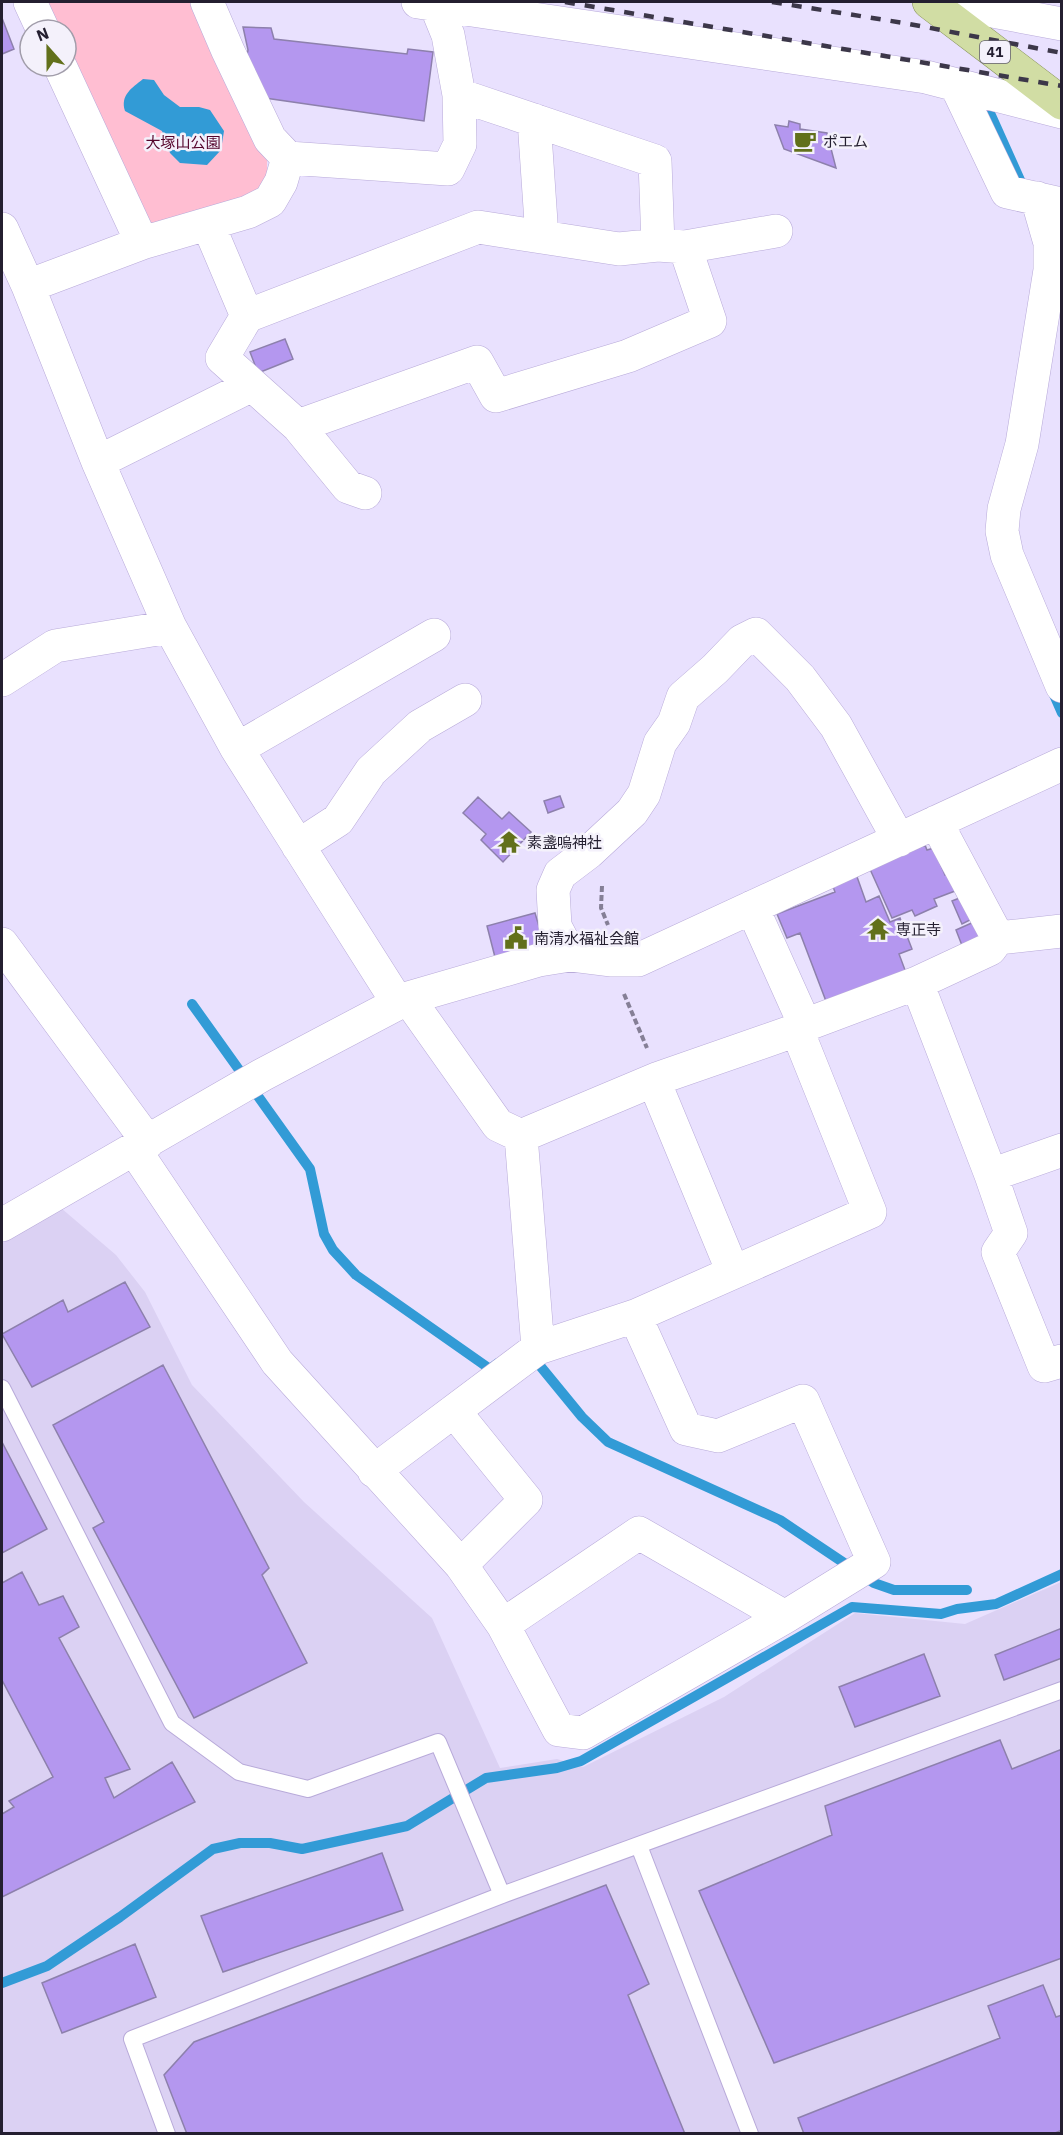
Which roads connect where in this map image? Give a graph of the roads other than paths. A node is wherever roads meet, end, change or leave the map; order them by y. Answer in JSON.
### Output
{"nodes":[{"id":1,"x":30,"y":2,"type":"edge"},
{"id":2,"x":207,"y":2,"type":"edge"},
{"id":3,"x":427,"y":2,"type":"edge"},
{"id":4,"x":929,"y":2,"type":"edge"},
{"id":5,"x":944,"y":2,"type":"edge"},
{"id":6,"x":37,"y":18,"type":"edge"},
{"id":7,"x":1062,"y":24,"type":"edge"},
{"id":8,"x":66,"y":78,"type":"edge"},
{"id":9,"x":956,"y":85,"type":"junction"},
{"id":10,"x":459,"y":95,"type":"junction"},
{"id":11,"x":1062,"y":103,"type":"edge"},
{"id":12,"x":1062,"y":112,"type":"edge"},
{"id":13,"x":534,"y":120,"type":"junction"},
{"id":14,"x":288,"y":158,"type":"junction"},
{"id":15,"x":1037,"y":199,"type":"edge"},
{"id":16,"x":208,"y":224,"type":"junction"},
{"id":17,"x":2,"y":229,"type":"edge"},
{"id":18,"x":776,"y":231,"type":"dead end"},
{"id":19,"x":542,"y":237,"type":"junction"},
{"id":20,"x":142,"y":243,"type":"junction"},
{"id":21,"x":672,"y":246,"type":"junction"},
{"id":22,"x":28,"y":286,"type":"junction"},
{"id":23,"x":247,"y":316,"type":"junction"},
{"id":24,"x":252,"y":385,"type":"junction"},
{"id":25,"x":298,"y":426,"type":"junction"},
{"id":26,"x":98,"y":462,"type":"junction"},
{"id":27,"x":365,"y":493,"type":"dead end"},
{"id":28,"x":170,"y":627,"type":"junction"},
{"id":29,"x":434,"y":635,"type":"dead end"},
{"id":30,"x":2,"y":680,"type":"edge"},
{"id":31,"x":1062,"y":686,"type":"edge"},
{"id":32,"x":465,"y":700,"type":"dead end"},
{"id":33,"x":237,"y":749,"type":"junction"},
{"id":34,"x":1062,"y":764,"type":"edge"},
{"id":35,"x":936,"y":822,"type":"junction"},
{"id":36,"x":899,"y":840,"type":"junction"},
{"id":37,"x":298,"y":846,"type":"junction"},
{"id":38,"x":752,"y":907,"type":"junction"},
{"id":39,"x":1062,"y":931,"type":"edge"},
{"id":40,"x":998,"y":938,"type":"junction"},
{"id":41,"x":2,"y":944,"type":"edge"},
{"id":42,"x":570,"y":955,"type":"junction"},
{"id":43,"x":917,"y":983,"type":"junction"},
{"id":44,"x":403,"y":1000,"type":"junction"},
{"id":45,"x":801,"y":1027,"type":"junction"},
{"id":46,"x":657,"y":1079,"type":"junction"},
{"id":47,"x":521,"y":1136,"type":"junction"},
{"id":48,"x":141,"y":1145,"type":"junction"},
{"id":49,"x":1062,"y":1150,"type":"edge"},
{"id":50,"x":991,"y":1175,"type":"junction"},
{"id":51,"x":2,"y":1225,"type":"edge"},
{"id":52,"x":733,"y":1272,"type":"junction"},
{"id":53,"x":635,"y":1316,"type":"junction"},
{"id":54,"x":538,"y":1348,"type":"junction"},
{"id":55,"x":1062,"y":1361,"type":"edge"},
{"id":56,"x":2,"y":1388,"type":"edge"},
{"id":57,"x":454,"y":1411,"type":"junction"},
{"id":58,"x":374,"y":1471,"type":"junction"},
{"id":59,"x":461,"y":1565,"type":"junction"},
{"id":60,"x":785,"y":1617,"type":"junction"},
{"id":61,"x":503,"y":1625,"type":"junction"},
{"id":62,"x":1062,"y":1690,"type":"edge"},
{"id":63,"x":639,"y":1846,"type":"junction"},
{"id":64,"x":502,"y":1894,"type":"junction"},
{"id":65,"x":167,"y":2133,"type":"edge"},
{"id":66,"x":750,"y":2133,"type":"edge"}],
"edges":[{"from":1,"to":6,"type":"street"},
{"from":2,"to":14,"type":"street"},
{"from":3,"to":9,"type":"street"},
{"from":3,"to":10,"type":"street"},
{"from":4,"to":11,"type":"main road","number":"41"},
{"from":5,"to":7,"type":"street"},
{"from":8,"to":20,"type":"street"},
{"from":9,"to":12,"type":"street"},
{"from":9,"to":15,"type":"street"},
{"from":10,"to":13,"type":"street"},
{"from":10,"to":14,"type":"street"},
{"from":13,"to":19,"type":"street"},
{"from":13,"to":21,"type":"street"},
{"from":14,"to":16,"type":"street"},
{"from":15,"to":31,"type":"street"},
{"from":16,"to":20,"type":"street"},
{"from":16,"to":23,"type":"street"},
{"from":17,"to":22,"type":"street"},
{"from":18,"to":21,"type":"street"},
{"from":19,"to":21,"type":"street"},
{"from":19,"to":23,"type":"street"},
{"from":20,"to":22,"type":"street"},
{"from":21,"to":25,"type":"street"},
{"from":22,"to":26,"type":"street"},
{"from":23,"to":24,"type":"street"},
{"from":24,"to":25,"type":"street"},
{"from":24,"to":26,"type":"street"},
{"from":25,"to":27,"type":"street"},
{"from":26,"to":28,"type":"street"},
{"from":28,"to":30,"type":"street"},
{"from":28,"to":33,"type":"street"},
{"from":29,"to":33,"type":"street"},
{"from":32,"to":37,"type":"street"},
{"from":33,"to":37,"type":"street"},
{"from":34,"to":35,"type":"street"},
{"from":35,"to":36,"type":"street"},
{"from":35,"to":40,"type":"street"},
{"from":36,"to":38,"type":"street"},
{"from":36,"to":42,"type":"street"},
{"from":37,"to":44,"type":"street"},
{"from":38,"to":42,"type":"street"},
{"from":38,"to":45,"type":"street"},
{"from":39,"to":40,"type":"street"},
{"from":40,"to":43,"type":"street"},
{"from":41,"to":48,"type":"street"},
{"from":42,"to":44,"type":"street"},
{"from":43,"to":45,"type":"street"},
{"from":43,"to":50,"type":"street"},
{"from":44,"to":47,"type":"street"},
{"from":44,"to":48,"type":"street"},
{"from":45,"to":46,"type":"street"},
{"from":45,"to":52,"type":"street"},
{"from":46,"to":47,"type":"street"},
{"from":46,"to":52,"type":"street"},
{"from":47,"to":54,"type":"street"},
{"from":48,"to":51,"type":"street"},
{"from":48,"to":58,"type":"street"},
{"from":49,"to":50,"type":"street"},
{"from":50,"to":55,"type":"street"},
{"from":52,"to":53,"type":"street"},
{"from":53,"to":54,"type":"street"},
{"from":53,"to":60,"type":"street"},
{"from":54,"to":57,"type":"street"},
{"from":56,"to":64,"type":"lane"},
{"from":57,"to":58,"type":"street"},
{"from":57,"to":59,"type":"street"},
{"from":58,"to":59,"type":"street"},
{"from":59,"to":61,"type":"street"},
{"from":60,"to":61,"type":"street"},
{"from":60,"to":61,"type":"street"},
{"from":62,"to":63,"type":"lane"},
{"from":63,"to":64,"type":"lane"},
{"from":63,"to":66,"type":"lane"},
{"from":64,"to":65,"type":"lane"}]}
